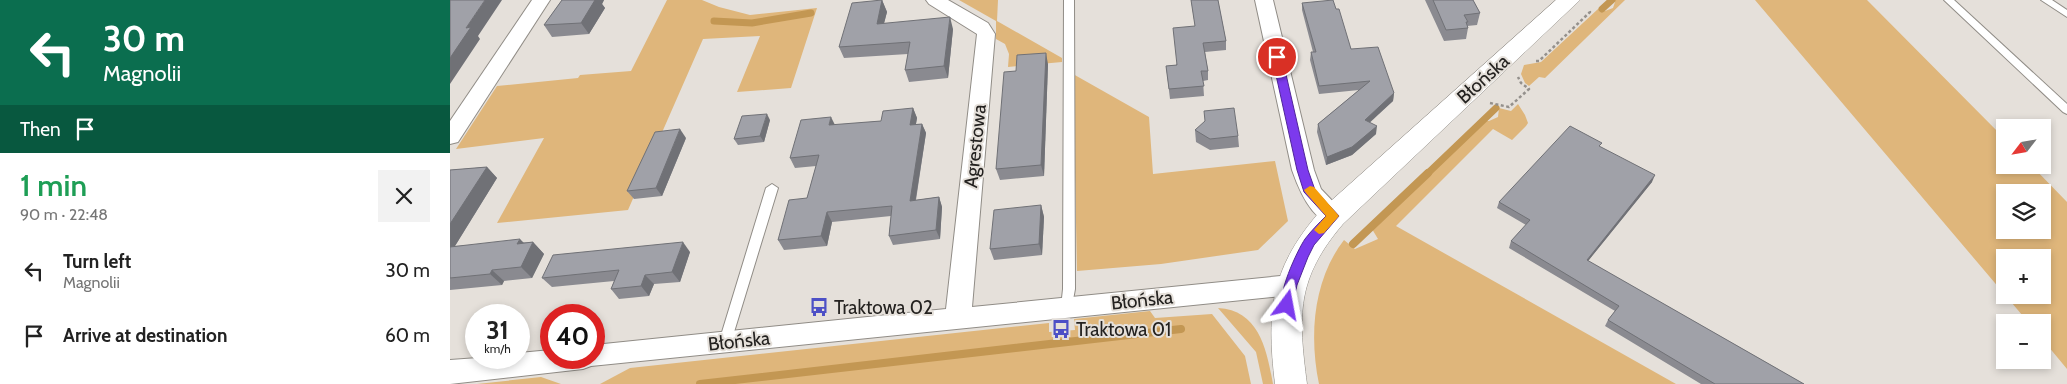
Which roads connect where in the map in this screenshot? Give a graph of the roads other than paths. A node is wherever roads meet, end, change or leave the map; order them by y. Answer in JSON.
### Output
{"nodes":[{"id":1,"x":541,"y":0,"type":"edge"},
{"id":2,"x":935,"y":0,"type":"edge"},
{"id":3,"x":1069,"y":0,"type":"edge"},
{"id":4,"x":1264,"y":0,"type":"edge"},
{"id":5,"x":1569,"y":0,"type":"edge"},
{"id":6,"x":1949,"y":0,"type":"edge"},
{"id":7,"x":2046,"y":0,"type":"edge"},
{"id":8,"x":2067,"y":14,"type":"edge"},
{"id":9,"x":2067,"y":110,"type":"edge"},
{"id":10,"x":450,"y":136,"type":"edge"},
{"id":11,"x":772,"y":188,"type":"dead end"},
{"id":12,"x":1333,"y":216,"type":"junction"},
{"id":13,"x":1291,"y":285,"type":"junction"},
{"id":14,"x":1067,"y":308,"type":"junction"},
{"id":15,"x":958,"y":319,"type":"junction"},
{"id":16,"x":725,"y":342,"type":"junction"},
{"id":17,"x":605,"y":355,"type":"edge"},
{"id":18,"x":540,"y":363,"type":"edge"},
{"id":19,"x":450,"y":372,"type":"edge"},
{"id":20,"x":1291,"y":384,"type":"edge"}],
"edges":[{"from":1,"to":10,"type":"street"},
{"from":2,"to":15,"type":"street","name":"Agrestowa"},
{"from":3,"to":14,"type":"lane"},
{"from":4,"to":12,"type":"street"},
{"from":5,"to":12,"type":"street","name":"Błońska"},
{"from":6,"to":9,"type":"lane"},
{"from":7,"to":8,"type":"lane"},
{"from":11,"to":16,"type":"lane"},
{"from":12,"to":13,"type":"street","name":"Błońska"},
{"from":13,"to":14,"type":"street","name":"Błońska"},
{"from":13,"to":20,"type":"street"},
{"from":14,"to":15,"type":"street","name":"Błońska"},
{"from":15,"to":16,"type":"street","name":"Błońska"},
{"from":16,"to":17,"type":"street","name":"Błońska"},
{"from":18,"to":19,"type":"street"}]}
